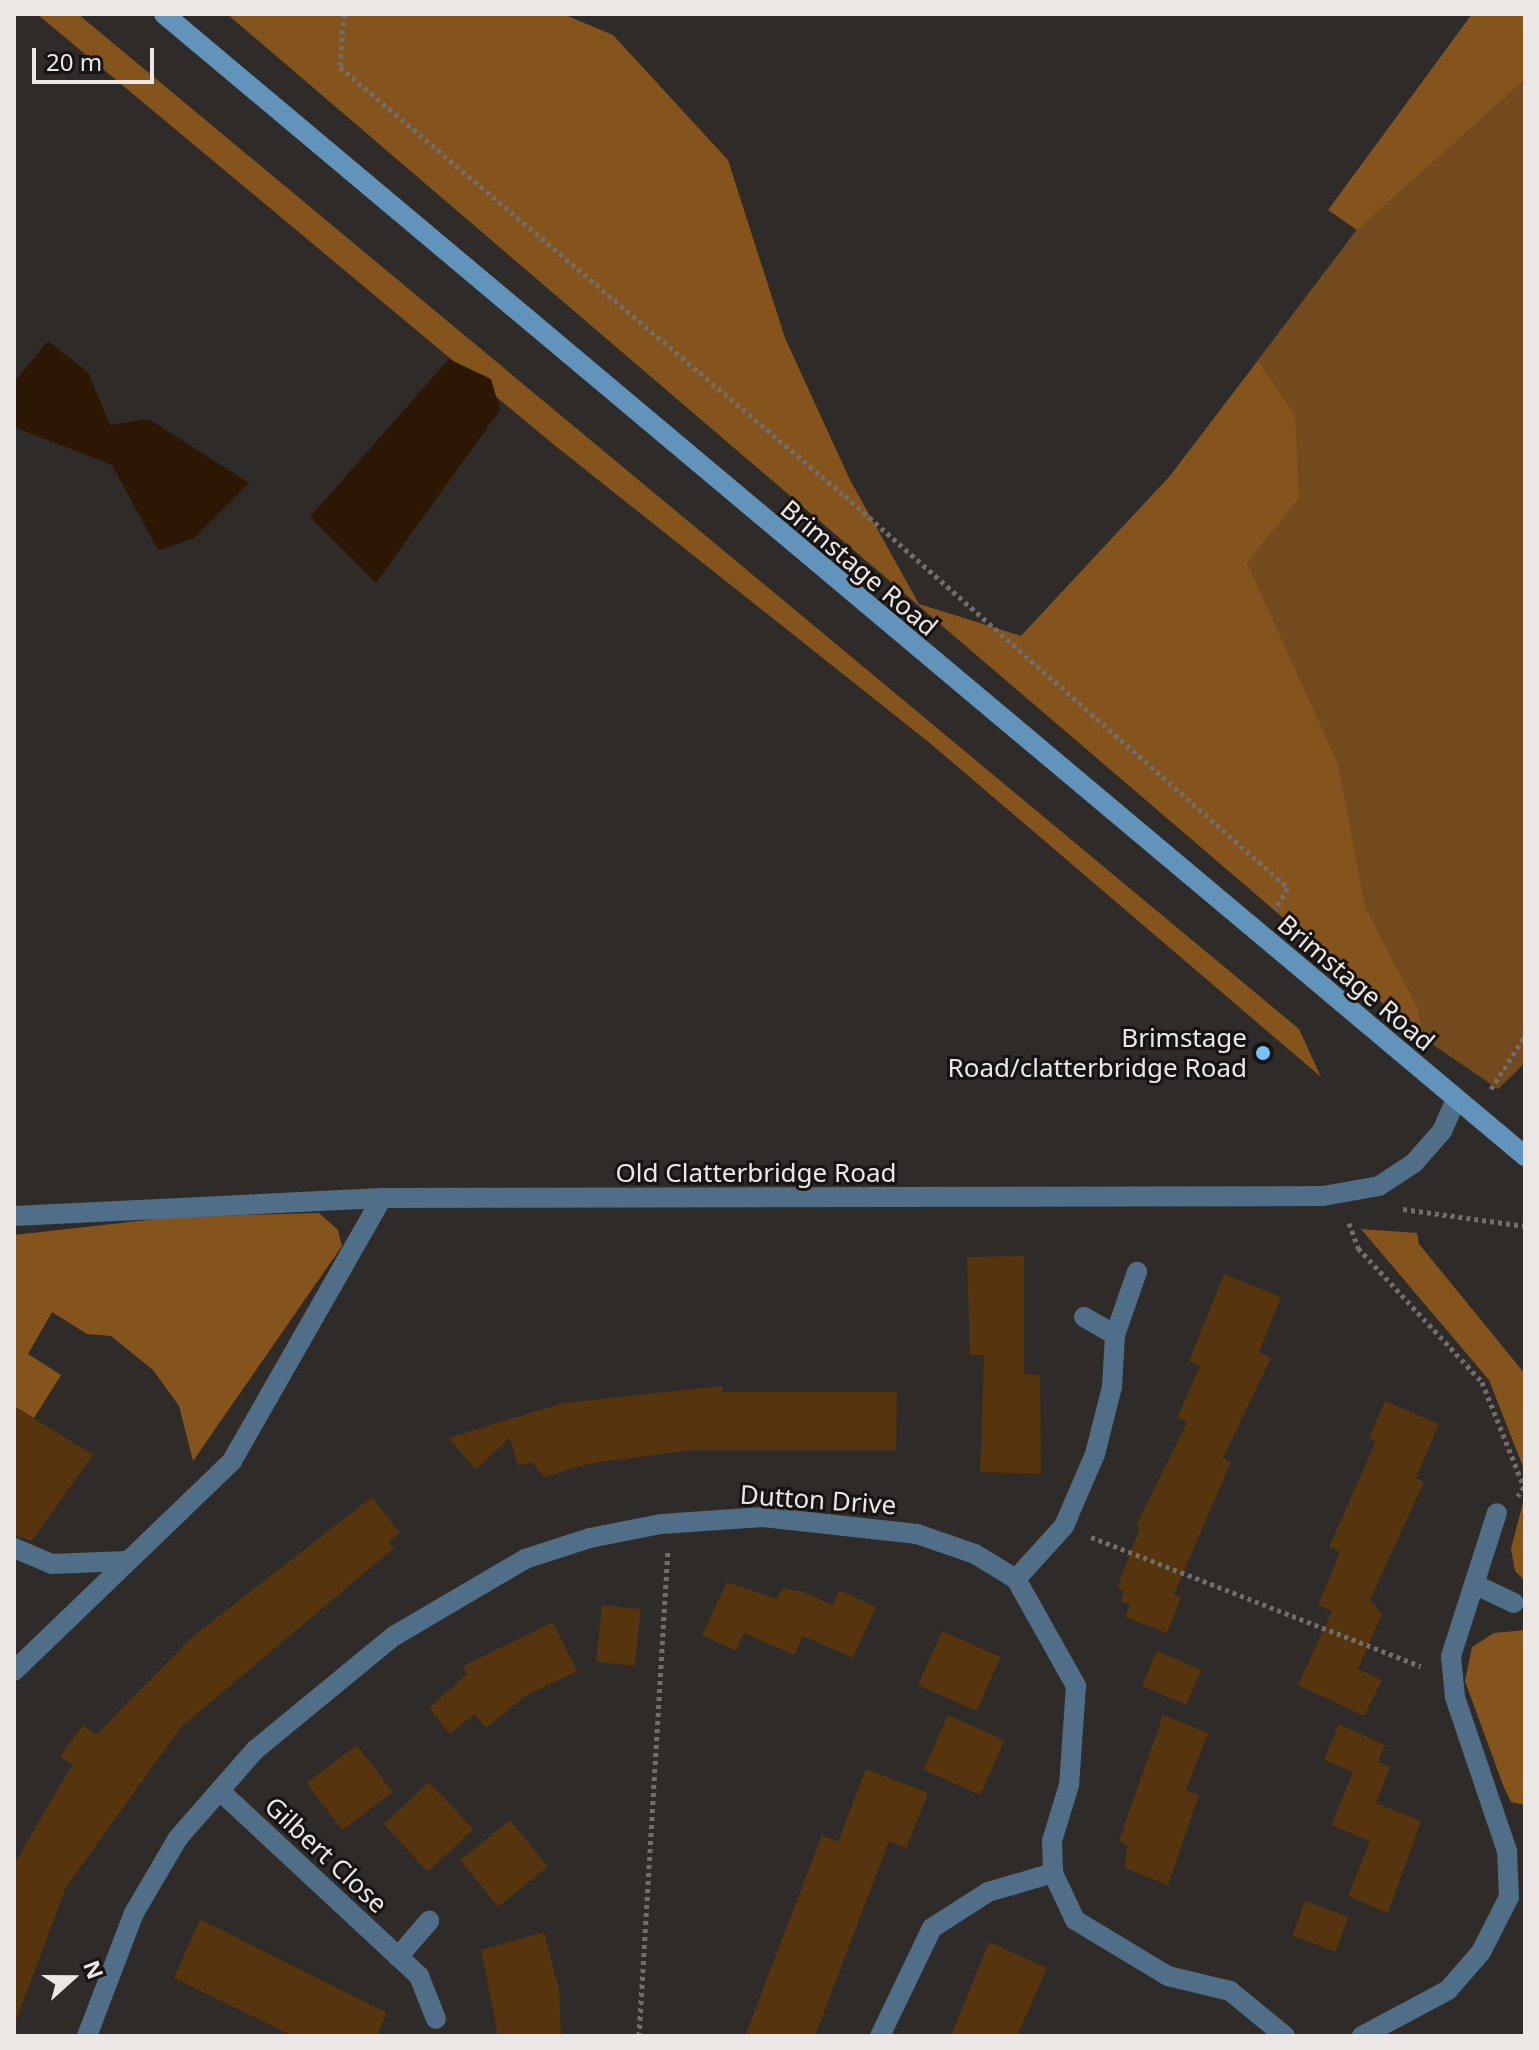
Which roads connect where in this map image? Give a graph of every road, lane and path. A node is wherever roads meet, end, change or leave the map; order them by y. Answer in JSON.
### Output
{"nodes":[{"id":1,"x":164,"y":14,"type":"edge"},
{"id":2,"x":344,"y":14,"type":"edge"},
{"id":3,"x":1258,"y":935,"type":"junction"},
{"id":4,"x":1525,"y":1036,"type":"edge"},
{"id":5,"x":1456,"y":1100,"type":"junction"},
{"id":6,"x":1475,"y":1116,"type":"junction"},
{"id":7,"x":1525,"y":1156,"type":"edge"},
{"id":8,"x":382,"y":1198,"type":"junction"},
{"id":9,"x":1332,"y":1198,"type":"junction"},
{"id":10,"x":1391,"y":1207,"type":"dead end"},
{"id":11,"x":14,"y":1216,"type":"edge"},
{"id":12,"x":1525,"y":1226,"type":"edge"},
{"id":13,"x":1137,"y":1272,"type":"dead end"},
{"id":14,"x":1084,"y":1317,"type":"dead end"},
{"id":15,"x":1115,"y":1335,"type":"junction"},
{"id":16,"x":1497,"y":1513,"type":"joint"},
{"id":17,"x":661,"y":1524,"type":"junction"},
{"id":18,"x":1064,"y":1526,"type":"junction"},
{"id":19,"x":14,"y":1548,"type":"edge"},
{"id":20,"x":126,"y":1561,"type":"junction"},
{"id":21,"x":1016,"y":1579,"type":"junction"},
{"id":22,"x":1474,"y":1584,"type":"junction"},
{"id":23,"x":1514,"y":1603,"type":"dead end"},
{"id":24,"x":14,"y":1671,"type":"edge"},
{"id":25,"x":1453,"y":1678,"type":"junction"},
{"id":26,"x":220,"y":1791,"type":"junction"},
{"id":27,"x":1516,"y":1848,"type":"edge"},
{"id":28,"x":1053,"y":1873,"type":"junction"},
{"id":29,"x":429,"y":1921,"type":"dead end"},
{"id":30,"x":398,"y":1957,"type":"junction"},
{"id":31,"x":436,"y":2019,"type":"dead end"},
{"id":32,"x":87,"y":2036,"type":"edge"},
{"id":33,"x":639,"y":2036,"type":"edge"},
{"id":34,"x":880,"y":2036,"type":"edge"},
{"id":35,"x":1285,"y":2036,"type":"edge"},
{"id":36,"x":1362,"y":2036,"type":"edge"}],
"edges":[{"from":1,"to":3,"type":"main road","name":"Brimstage Road"},
{"from":2,"to":3,"type":"path"},
{"from":3,"to":5,"type":"main road","name":"Brimstage Road"},
{"from":4,"to":6,"type":"path"},
{"from":5,"to":6,"type":"main road","name":"Brimstage Road"},
{"from":5,"to":9,"type":"street","name":"Old Clatterbridge Road"},
{"from":6,"to":7,"type":"main road","name":"Brimstage Road"},
{"from":8,"to":9,"type":"street","name":"Old Clatterbridge Road"},
{"from":8,"to":11,"type":"street","name":"Old Clatterbridge Road"},
{"from":8,"to":20,"type":"street"},
{"from":9,"to":16,"type":"path"},
{"from":10,"to":12,"type":"path"},
{"from":13,"to":15,"type":"street"},
{"from":14,"to":15,"type":"street"},
{"from":15,"to":18,"type":"street"},
{"from":16,"to":22,"type":"street"},
{"from":17,"to":21,"type":"street","name":"Dutton Drive"},
{"from":17,"to":26,"type":"street","name":"Dutton Drive"},
{"from":17,"to":33,"type":"path"},
{"from":18,"to":21,"type":"street"},
{"from":18,"to":25,"type":"path"},
{"from":19,"to":20,"type":"street"},
{"from":20,"to":24,"type":"street"},
{"from":21,"to":28,"type":"street","name":"Dutton Drive"},
{"from":22,"to":23,"type":"street"},
{"from":22,"to":25,"type":"street"},
{"from":25,"to":27,"type":"street"},
{"from":26,"to":30,"type":"street","name":"Gilbert Close"},
{"from":26,"to":32,"type":"street","name":"Dutton Drive"},
{"from":27,"to":36,"type":"street"},
{"from":28,"to":34,"type":"street"},
{"from":28,"to":35,"type":"street","name":"Dutton Drive"},
{"from":29,"to":30,"type":"street"},
{"from":30,"to":31,"type":"street","name":"Gilbert Close"}]}
